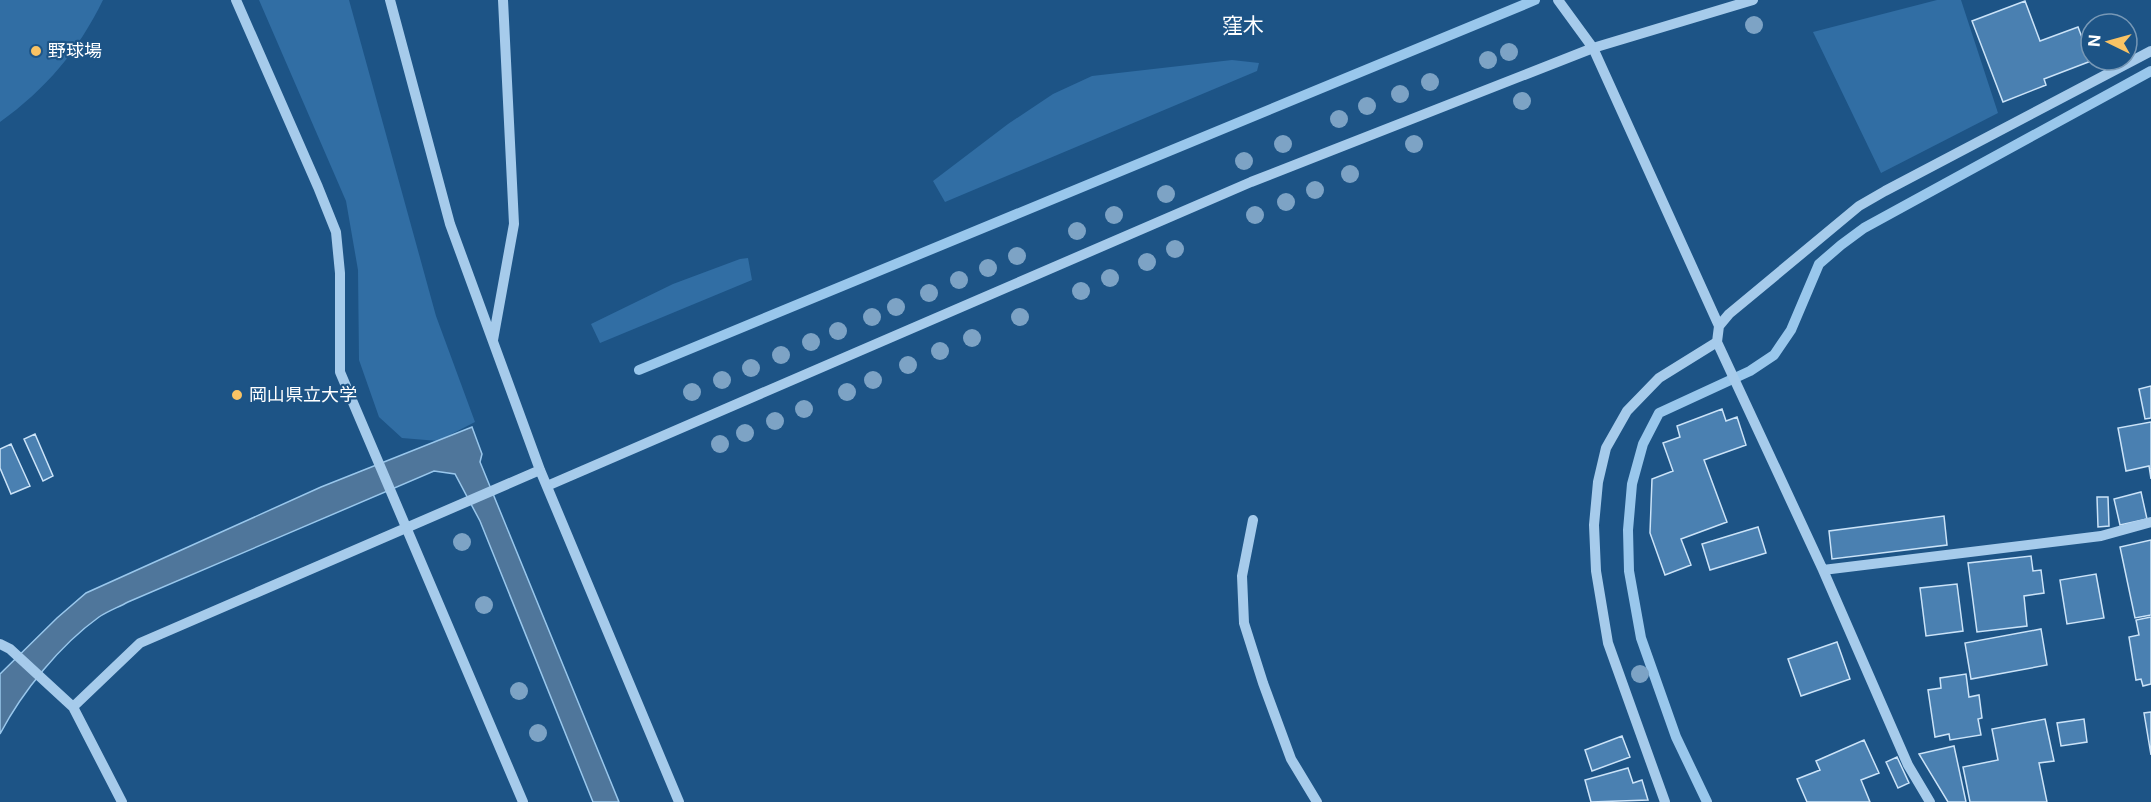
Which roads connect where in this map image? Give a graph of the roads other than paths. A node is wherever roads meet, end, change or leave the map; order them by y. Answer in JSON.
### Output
{"nodes":[{"id":1,"x":236,"y":0,"type":"edge"},
{"id":2,"x":390,"y":0,"type":"edge"},
{"id":3,"x":503,"y":0,"type":"edge"},
{"id":4,"x":1753,"y":0,"type":"edge"},
{"id":5,"x":1561,"y":4,"type":"edge"},
{"id":6,"x":1593,"y":48,"type":"junction"},
{"id":7,"x":2151,"y":51,"type":"edge"},
{"id":8,"x":1719,"y":326,"type":"junction"},
{"id":9,"x":493,"y":340,"type":"junction"},
{"id":10,"x":1717,"y":342,"type":"junction"},
{"id":11,"x":540,"y":470,"type":"junction"},
{"id":12,"x":547,"y":486,"type":"junction"},
{"id":13,"x":1253,"y":520,"type":"dead end"},
{"id":14,"x":2151,"y":522,"type":"edge"},
{"id":15,"x":406,"y":529,"type":"junction"},
{"id":16,"x":1823,"y":570,"type":"junction"},
{"id":17,"x":5,"y":646,"type":"edge"},
{"id":18,"x":73,"y":707,"type":"junction"},
{"id":19,"x":122,"y":802,"type":"edge"},
{"id":20,"x":522,"y":802,"type":"edge"},
{"id":21,"x":679,"y":802,"type":"edge"},
{"id":22,"x":1317,"y":802,"type":"edge"},
{"id":23,"x":1665,"y":802,"type":"edge"},
{"id":24,"x":1930,"y":802,"type":"edge"}],
"edges":[{"from":1,"to":15,"type":"street"},
{"from":2,"to":9,"type":"street"},
{"from":3,"to":9,"type":"street"},
{"from":4,"to":6,"type":"street"},
{"from":5,"to":6,"type":"street"},
{"from":6,"to":8,"type":"street"},
{"from":6,"to":12,"type":"street"},
{"from":7,"to":8,"type":"street"},
{"from":8,"to":10,"type":"street"},
{"from":9,"to":11,"type":"street"},
{"from":10,"to":16,"type":"street"},
{"from":10,"to":23,"type":"street"},
{"from":11,"to":12,"type":"street"},
{"from":11,"to":15,"type":"street"},
{"from":12,"to":21,"type":"street"},
{"from":13,"to":22,"type":"street"},
{"from":14,"to":16,"type":"street"},
{"from":15,"to":18,"type":"street"},
{"from":15,"to":20,"type":"street"},
{"from":16,"to":24,"type":"street"},
{"from":17,"to":18,"type":"street"},
{"from":18,"to":19,"type":"street"}]}
